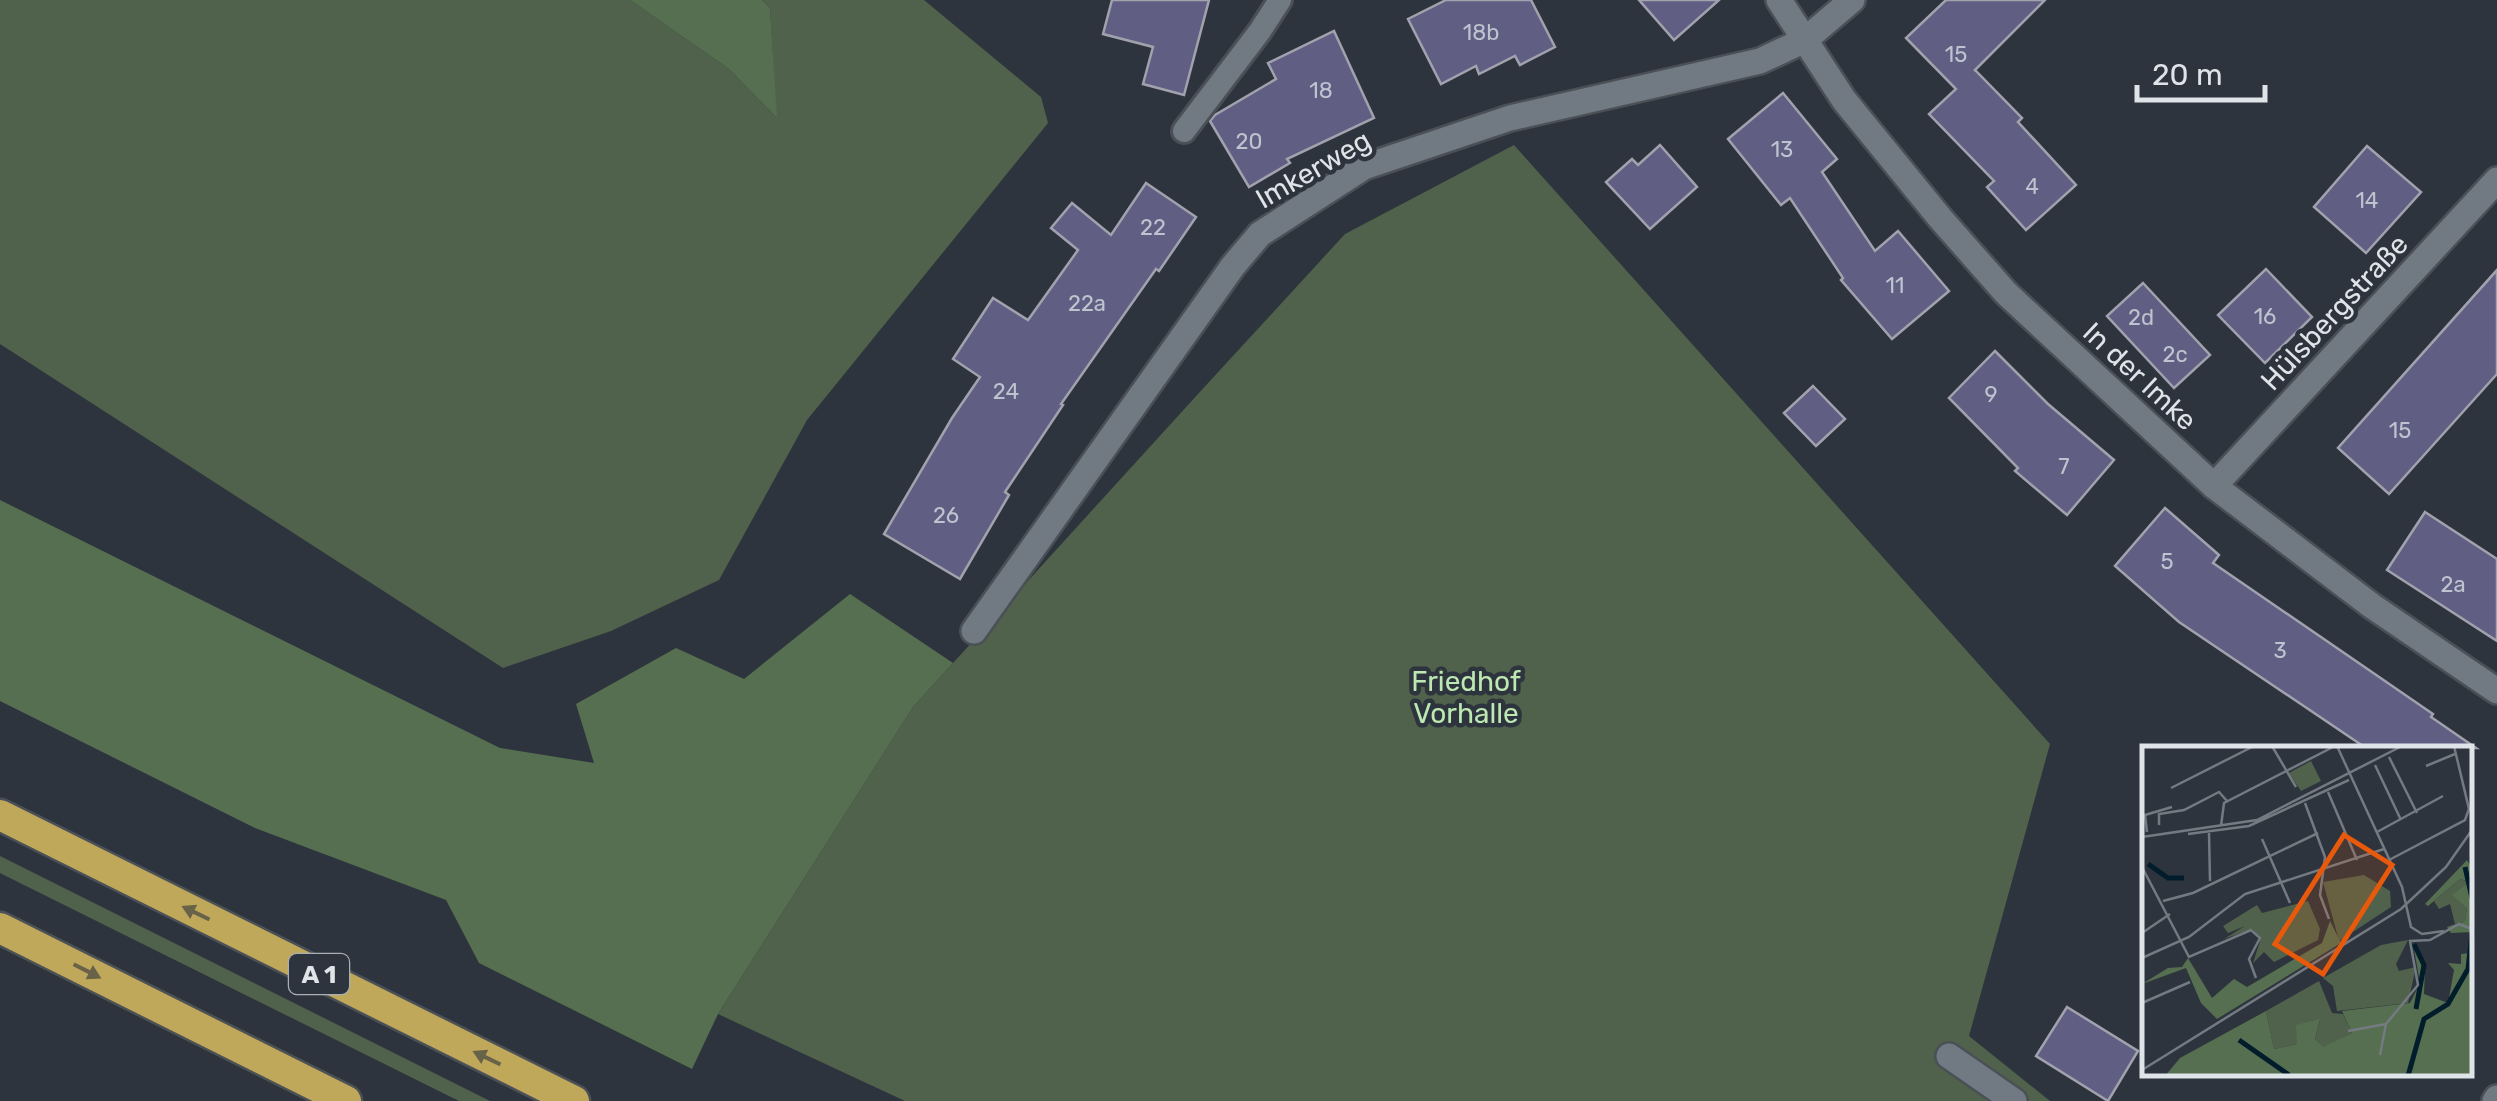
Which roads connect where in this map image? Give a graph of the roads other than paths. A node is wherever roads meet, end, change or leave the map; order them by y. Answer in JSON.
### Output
{"nodes":[{"id":1,"x":1280,"y":0,"type":"edge"},
{"id":2,"x":1779,"y":0,"type":"edge"},
{"id":3,"x":1852,"y":0,"type":"edge"},
{"id":4,"x":1805,"y":40,"type":"junction"},
{"id":5,"x":1184,"y":132,"type":"dead end"},
{"id":6,"x":2497,"y":180,"type":"edge"},
{"id":7,"x":2214,"y":486,"type":"junction"},
{"id":8,"x":974,"y":631,"type":"dead end"},
{"id":9,"x":2497,"y":692,"type":"edge"},
{"id":10,"x":0,"y":815,"type":"edge"},
{"id":11,"x":0,"y":928,"type":"edge"},
{"id":12,"x":1949,"y":1056,"type":"dead end"},
{"id":13,"x":346,"y":1101,"type":"edge"},
{"id":14,"x":574,"y":1101,"type":"edge"},
{"id":15,"x":2014,"y":1101,"type":"edge"}],
"edges":[{"from":1,"to":5,"type":"lane"},
{"from":2,"to":4,"type":"street","name":"In der Imke"},
{"from":3,"to":4,"type":"street","name":"Imkerweg"},
{"from":4,"to":7,"type":"street","name":"In der Imke"},
{"from":4,"to":8,"type":"street","name":"Imkerweg"},
{"from":6,"to":7,"type":"street","name":"Hülsbergstraße"},
{"from":7,"to":9,"type":"street","name":"In der Imke"},
{"from":14,"to":10,"type":"highway","number":"A 1","one_way":true},
{"from":11,"to":13,"type":"highway","one_way":true},
{"from":12,"to":15,"type":"street"}]}
